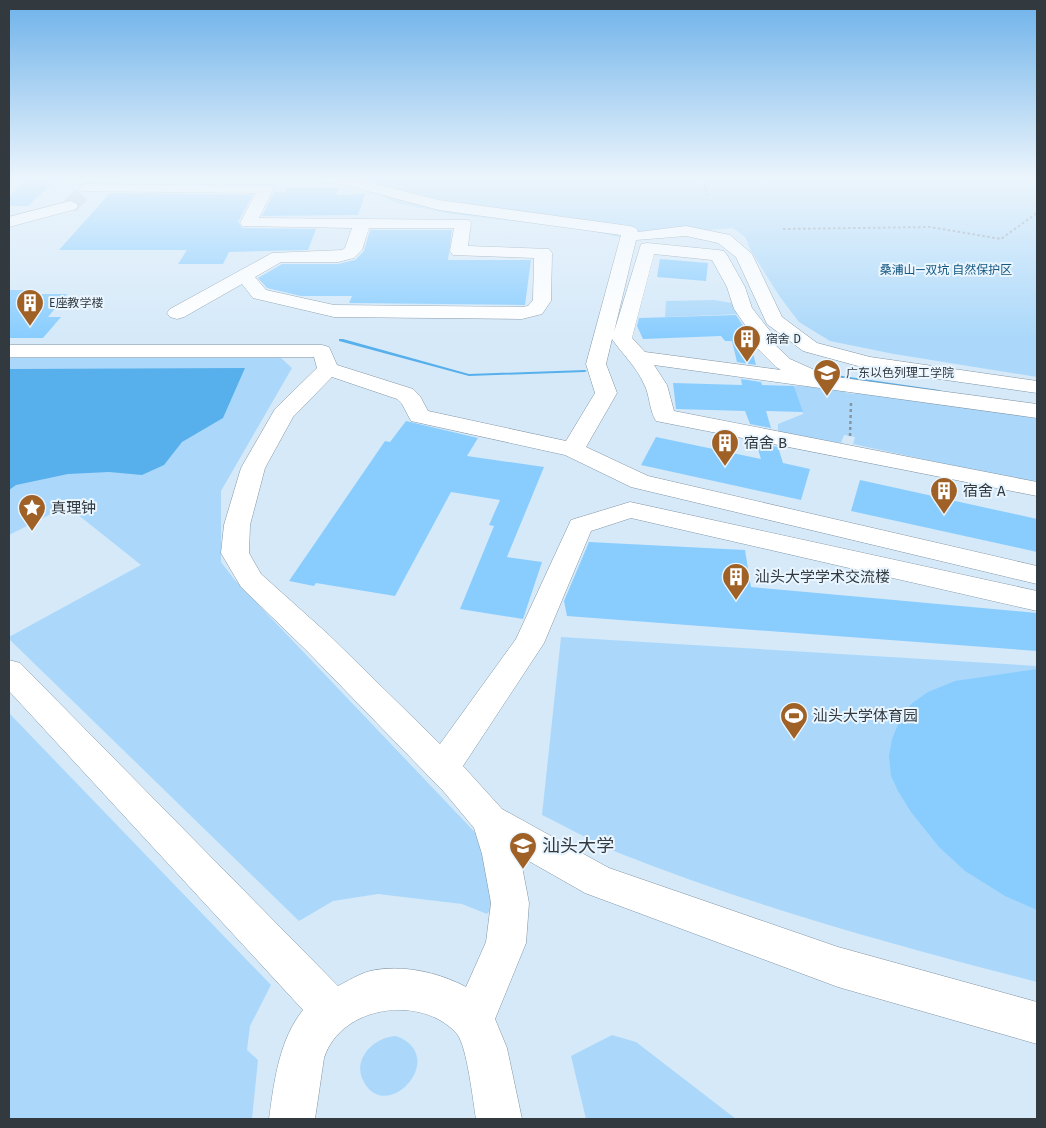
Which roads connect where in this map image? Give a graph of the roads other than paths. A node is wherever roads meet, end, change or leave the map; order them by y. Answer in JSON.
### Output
{"nodes":[{"id":1,"x":359,"y":232,"type":"edge"},
{"id":2,"x":462,"y":232,"type":"edge"},
{"id":3,"x":630,"y":232,"type":"edge"},
{"id":4,"x":681,"y":232,"type":"edge"},
{"id":5,"x":689,"y":232,"type":"edge"},
{"id":6,"x":629,"y":238,"type":"junction"},
{"id":7,"x":244,"y":276,"type":"junction"},
{"id":8,"x":177,"y":313,"type":"dead end"},
{"id":9,"x":328,"y":339,"type":"junction"},
{"id":10,"x":9,"y":351,"type":"edge"},
{"id":11,"x":639,"y":357,"type":"junction"},
{"id":12,"x":823,"y":382,"type":"junction"},
{"id":13,"x":1037,"y":387,"type":"edge"},
{"id":14,"x":1037,"y":411,"type":"edge"},
{"id":15,"x":573,"y":450,"type":"junction"},
{"id":16,"x":1037,"y":489,"type":"edge"},
{"id":17,"x":902,"y":557,"type":"junction"},
{"id":18,"x":1037,"y":575,"type":"edge"},
{"id":19,"x":1037,"y":601,"type":"edge"},
{"id":20,"x":9,"y":671,"type":"edge"},
{"id":21,"x":442,"y":769,"type":"junction"},
{"id":22,"x":489,"y":820,"type":"junction"},
{"id":23,"x":333,"y":1011,"type":"junction"},
{"id":24,"x":473,"y":1020,"type":"junction"},
{"id":25,"x":1037,"y":1023,"type":"edge"},
{"id":26,"x":292,"y":1119,"type":"edge"},
{"id":27,"x":499,"y":1119,"type":"edge"}],
"edges":[{"from":1,"to":7,"type":"street"},
{"from":2,"to":9,"type":"street"},
{"from":3,"to":6,"type":"street"},
{"from":4,"to":6,"type":"street"},
{"from":5,"to":13,"type":"street"},
{"from":6,"to":15,"type":"street"},
{"from":7,"to":8,"type":"street"},
{"from":7,"to":9,"type":"street"},
{"from":9,"to":10,"type":"street"},
{"from":9,"to":15,"type":"street"},
{"from":9,"to":21,"type":"street"},
{"from":11,"to":12,"type":"street"},
{"from":11,"to":12,"type":"street"},
{"from":11,"to":16,"type":"street"},
{"from":12,"to":14,"type":"street"},
{"from":15,"to":17,"type":"street"},
{"from":17,"to":18,"type":"street"},
{"from":17,"to":19,"type":"street"},
{"from":17,"to":21,"type":"street"},
{"from":20,"to":23,"type":"street"},
{"from":21,"to":22,"type":"street"},
{"from":22,"to":24,"type":"street"},
{"from":22,"to":25,"type":"street"},
{"from":23,"to":24,"type":"street"},
{"from":23,"to":26,"type":"street"},
{"from":24,"to":27,"type":"street"}]}
